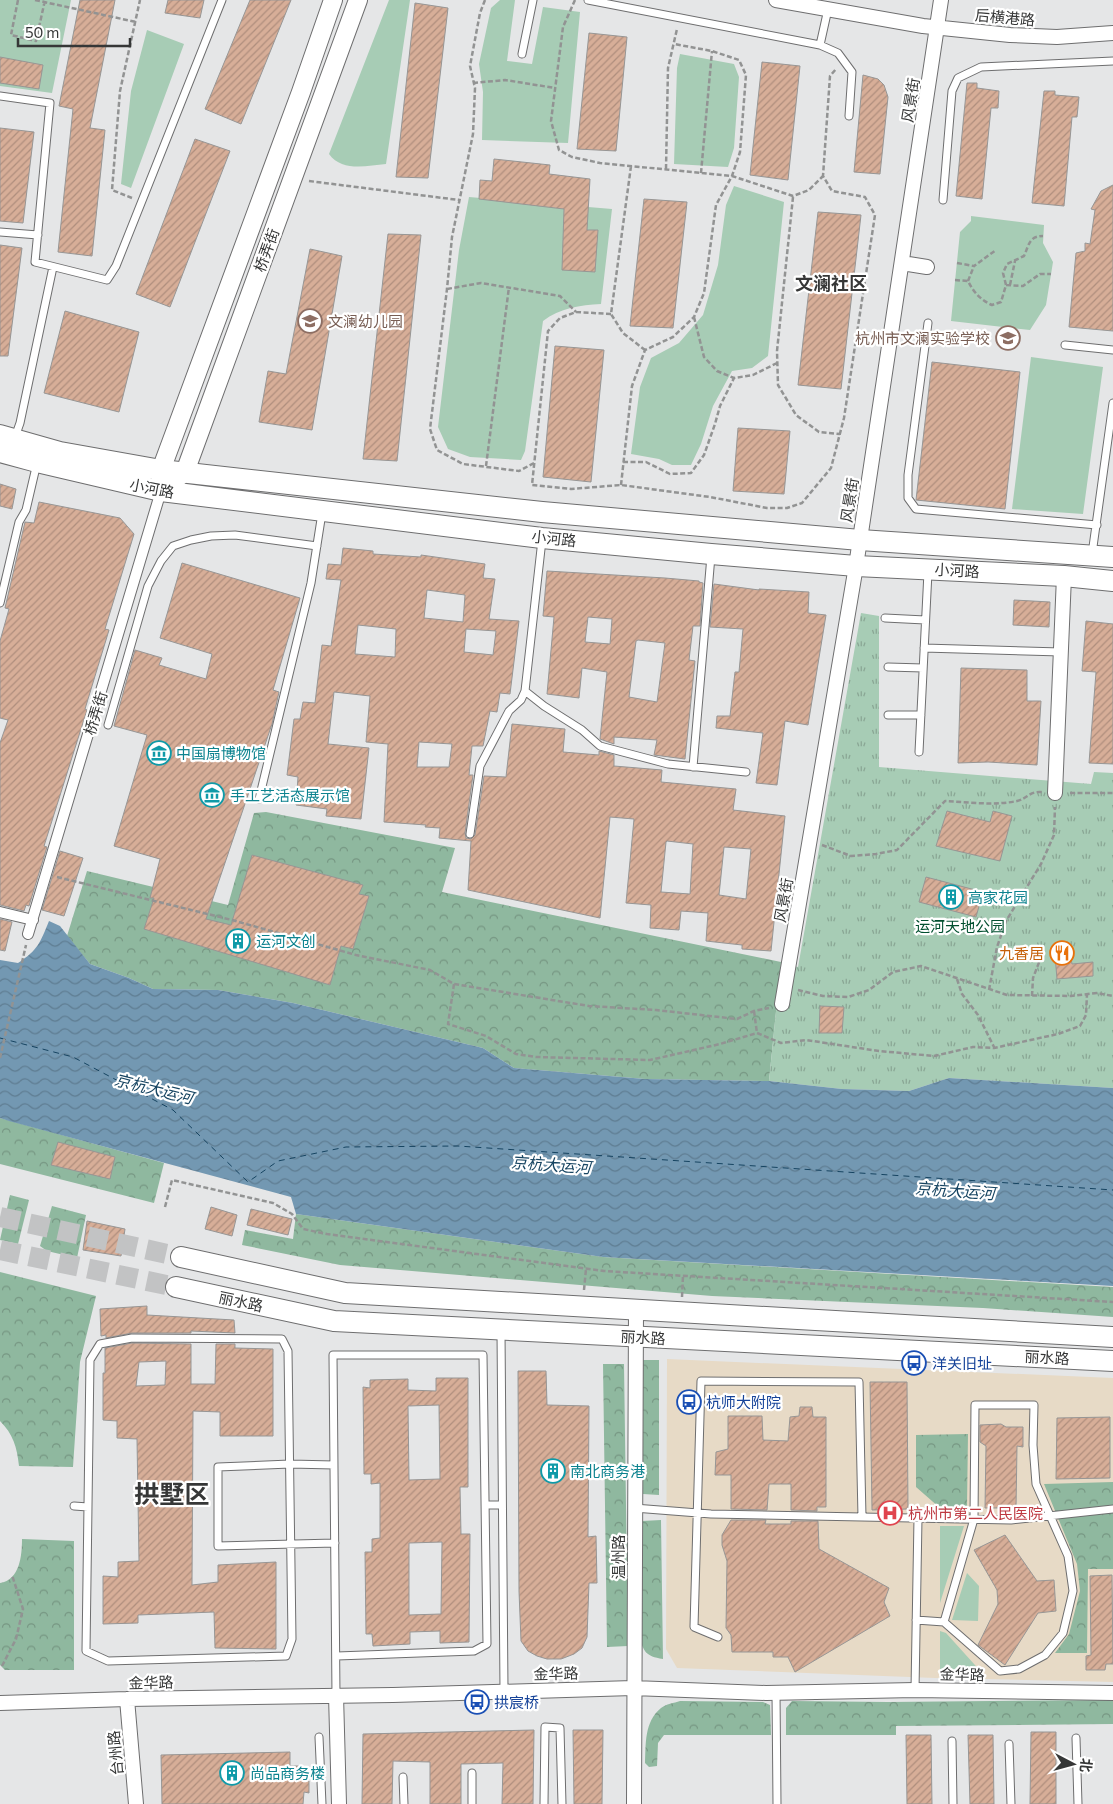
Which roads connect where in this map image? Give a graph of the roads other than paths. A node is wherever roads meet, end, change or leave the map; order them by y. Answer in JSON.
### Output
{"nodes":[{"id":1,"x":222,"y":0,"type":"edge"},
{"id":2,"x":333,"y":0,"type":"edge"},
{"id":3,"x":358,"y":0,"type":"edge"},
{"id":4,"x":533,"y":0,"type":"edge"},
{"id":5,"x":588,"y":0,"type":"edge"},
{"id":6,"x":776,"y":0,"type":"edge"},
{"id":7,"x":941,"y":0,"type":"edge"},
{"id":8,"x":828,"y":9,"type":"junction"},
{"id":9,"x":937,"y":27,"type":"junction"},
{"id":10,"x":1113,"y":33,"type":"edge"},
{"id":11,"x":820,"y":45,"type":"junction"},
{"id":12,"x":522,"y":54,"type":"dead end"},
{"id":13,"x":1113,"y":61,"type":"edge"},
{"id":14,"x":0,"y":96,"type":"edge"},
{"id":15,"x":849,"y":116,"type":"dead end"},
{"id":16,"x":943,"y":200,"type":"dead end"},
{"id":17,"x":0,"y":232,"type":"edge"},
{"id":18,"x":38,"y":235,"type":"junction"},
{"id":19,"x":902,"y":263,"type":"junction"},
{"id":20,"x":53,"y":267,"type":"junction"},
{"id":21,"x":927,"y":267,"type":"dead end"},
{"id":22,"x":928,"y":323,"type":"dead end"},
{"id":23,"x":1065,"y":344,"type":"dead end"},
{"id":24,"x":1113,"y":350,"type":"edge"},
{"id":25,"x":1113,"y":403,"type":"edge"},
{"id":26,"x":5,"y":442,"type":"edge"},
{"id":27,"x":37,"y":462,"type":"junction"},
{"id":28,"x":161,"y":470,"type":"junction"},
{"id":29,"x":185,"y":472,"type":"junction"},
{"id":30,"x":161,"y":491,"type":"junction"},
{"id":31,"x":322,"y":510,"type":"junction"},
{"id":32,"x":1097,"y":525,"type":"junction"},
{"id":33,"x":542,"y":538,"type":"junction"},
{"id":34,"x":860,"y":540,"type":"junction"},
{"id":35,"x":317,"y":546,"type":"junction"},
{"id":36,"x":711,"y":554,"type":"junction"},
{"id":37,"x":1092,"y":555,"type":"junction"},
{"id":38,"x":1113,"y":557,"type":"edge"},
{"id":39,"x":856,"y":566,"type":"junction"},
{"id":40,"x":928,"y":569,"type":"junction"},
{"id":41,"x":1064,"y":576,"type":"junction"},
{"id":42,"x":1113,"y":581,"type":"edge"},
{"id":43,"x":0,"y":603,"type":"edge"},
{"id":44,"x":885,"y":618,"type":"dead end"},
{"id":45,"x":925,"y":620,"type":"junction"},
{"id":46,"x":924,"y":648,"type":"junction"},
{"id":47,"x":1061,"y":652,"type":"junction"},
{"id":48,"x":888,"y":667,"type":"dead end"},
{"id":49,"x":923,"y":668,"type":"junction"},
{"id":50,"x":525,"y":691,"type":"junction"},
{"id":51,"x":888,"y":715,"type":"dead end"},
{"id":52,"x":921,"y":715,"type":"junction"},
{"id":53,"x":108,"y":725,"type":"dead end"},
{"id":54,"x":919,"y":752,"type":"dead end"},
{"id":55,"x":693,"y":767,"type":"junction"},
{"id":56,"x":746,"y":772,"type":"dead end"},
{"id":57,"x":1055,"y":793,"type":"road end"},
{"id":58,"x":259,"y":799,"type":"dead end"},
{"id":59,"x":470,"y":834,"type":"dead end"},
{"id":60,"x":0,"y":912,"type":"edge"},
{"id":61,"x":33,"y":920,"type":"junction"},
{"id":62,"x":28,"y":934,"type":"road end"},
{"id":63,"x":782,"y":1004,"type":"road end"},
{"id":64,"x":181,"y":1256,"type":"tunnel mouth"},
{"id":65,"x":176,"y":1287,"type":"tunnel mouth"},
{"id":66,"x":636,"y":1310,"type":"junction"},
{"id":67,"x":501,"y":1330,"type":"junction"},
{"id":68,"x":636,"y":1337,"type":"junction"},
{"id":69,"x":1113,"y":1337,"type":"edge"},
{"id":70,"x":1113,"y":1361,"type":"edge"},
{"id":71,"x":290,"y":1464,"type":"junction"},
{"id":72,"x":334,"y":1465,"type":"junction"},
{"id":73,"x":485,"y":1505,"type":"junction"},
{"id":74,"x":502,"y":1505,"type":"junction"},
{"id":75,"x":74,"y":1506,"type":"dead end"},
{"id":76,"x":88,"y":1507,"type":"junction"},
{"id":77,"x":634,"y":1508,"type":"junction"},
{"id":78,"x":1113,"y":1509,"type":"edge"},
{"id":79,"x":697,"y":1513,"type":"junction"},
{"id":80,"x":1049,"y":1516,"type":"junction"},
{"id":81,"x":862,"y":1517,"type":"junction"},
{"id":82,"x":918,"y":1518,"type":"junction"},
{"id":83,"x":974,"y":1519,"type":"junction"},
{"id":84,"x":335,"y":1543,"type":"junction"},
{"id":85,"x":291,"y":1545,"type":"junction"},
{"id":86,"x":916,"y":1620,"type":"junction"},
{"id":87,"x":944,"y":1622,"type":"junction"},
{"id":88,"x":718,"y":1637,"type":"dead end"},
{"id":89,"x":337,"y":1656,"type":"junction"},
{"id":90,"x":633,"y":1688,"type":"junction"},
{"id":91,"x":504,"y":1690,"type":"junction"},
{"id":92,"x":915,"y":1690,"type":"junction"},
{"id":93,"x":776,"y":1693,"type":"junction"},
{"id":94,"x":1113,"y":1693,"type":"edge"},
{"id":95,"x":336,"y":1695,"type":"junction"},
{"id":96,"x":127,"y":1698,"type":"junction"},
{"id":97,"x":0,"y":1703,"type":"edge"},
{"id":98,"x":319,"y":1737,"type":"dead end"},
{"id":99,"x":1076,"y":1738,"type":"dead end"},
{"id":100,"x":952,"y":1741,"type":"dead end"},
{"id":101,"x":1009,"y":1744,"type":"dead end"},
{"id":102,"x":472,"y":1773,"type":"dead end"},
{"id":103,"x":403,"y":1777,"type":"dead end"},
{"id":104,"x":136,"y":1804,"type":"edge"},
{"id":105,"x":322,"y":1804,"type":"edge"},
{"id":106,"x":339,"y":1804,"type":"edge"},
{"id":107,"x":404,"y":1804,"type":"edge"},
{"id":108,"x":472,"y":1804,"type":"edge"},
{"id":109,"x":544,"y":1804,"type":"edge"},
{"id":110,"x":562,"y":1804,"type":"edge"},
{"id":111,"x":634,"y":1804,"type":"edge"},
{"id":112,"x":778,"y":1804,"type":"edge"},
{"id":113,"x":953,"y":1804,"type":"edge"},
{"id":114,"x":1011,"y":1804,"type":"edge"},
{"id":115,"x":1078,"y":1804,"type":"edge"}],
"edges":[{"from":1,"to":20,"type":"lane"},
{"from":2,"to":28,"type":"street","name":"桥弄街"},
{"from":3,"to":29,"type":"street","name":"桥弄街"},
{"from":4,"to":12,"type":"lane"},
{"from":5,"to":11,"type":"lane"},
{"from":6,"to":8,"type":"street","name":"后横港路"},
{"from":7,"to":9,"type":"street","name":"风景街"},
{"from":8,"to":9,"type":"street","name":"后横港路"},
{"from":8,"to":11,"type":"lane"},
{"from":9,"to":10,"type":"street","name":"后横港路"},
{"from":9,"to":19,"type":"street","name":"风景街"},
{"from":11,"to":15,"type":"lane"},
{"from":13,"to":16,"type":"lane"},
{"from":14,"to":18,"type":"lane"},
{"from":17,"to":18,"type":"lane"},
{"from":18,"to":20,"type":"lane"},
{"from":19,"to":21,"type":"street"},
{"from":19,"to":34,"type":"street","name":"风景街"},
{"from":20,"to":26,"type":"lane"},
{"from":22,"to":32,"type":"lane"},
{"from":23,"to":24,"type":"lane"},
{"from":25,"to":32,"type":"lane"},
{"from":26,"to":27,"type":"main road","name":"小河路"},
{"from":26,"to":28,"type":"main road","name":"小河路"},
{"from":27,"to":30,"type":"main road","name":"小河路"},
{"from":27,"to":43,"type":"lane"},
{"from":28,"to":29,"type":"main road","name":"小河路"},
{"from":28,"to":30,"type":"street","name":"桥弄街"},
{"from":29,"to":30,"type":"street"},
{"from":29,"to":34,"type":"main road","name":"小河路"},
{"from":30,"to":31,"type":"main road","name":"小河路"},
{"from":30,"to":61,"type":"street","name":"桥弄街"},
{"from":31,"to":33,"type":"main road","name":"小河路"},
{"from":31,"to":35,"type":"lane"},
{"from":32,"to":37,"type":"lane"},
{"from":33,"to":36,"type":"main road","name":"小河路"},
{"from":33,"to":50,"type":"lane"},
{"from":34,"to":37,"type":"main road","name":"小河路"},
{"from":34,"to":39,"type":"street","name":"风景街"},
{"from":35,"to":53,"type":"lane"},
{"from":35,"to":58,"type":"lane"},
{"from":36,"to":39,"type":"main road","name":"小河路"},
{"from":36,"to":55,"type":"lane"},
{"from":37,"to":38,"type":"main road","name":"小河路"},
{"from":39,"to":40,"type":"main road","name":"小河路"},
{"from":39,"to":63,"type":"street","name":"风景街"},
{"from":40,"to":41,"type":"main road","name":"小河路"},
{"from":40,"to":45,"type":"lane"},
{"from":41,"to":42,"type":"main road","name":"小河路"},
{"from":41,"to":47,"type":"street"},
{"from":44,"to":45,"type":"lane"},
{"from":45,"to":46,"type":"lane"},
{"from":46,"to":47,"type":"lane"},
{"from":46,"to":49,"type":"lane"},
{"from":47,"to":57,"type":"street"},
{"from":48,"to":49,"type":"lane"},
{"from":49,"to":52,"type":"lane"},
{"from":50,"to":55,"type":"lane"},
{"from":50,"to":59,"type":"lane"},
{"from":51,"to":52,"type":"lane"},
{"from":52,"to":54,"type":"lane"},
{"from":55,"to":56,"type":"lane"},
{"from":60,"to":61,"type":"street"},
{"from":61,"to":62,"type":"street","name":"桥弄街"},
{"from":64,"to":66,"type":"main road","name":"丽水路"},
{"from":65,"to":67,"type":"main road","name":"丽水路"},
{"from":66,"to":68,"type":"street","name":"温州路"},
{"from":66,"to":69,"type":"main road","name":"丽水路"},
{"from":67,"to":68,"type":"main road","name":"丽水路"},
{"from":67,"to":74,"type":"lane"},
{"from":68,"to":70,"type":"main road","name":"丽水路"},
{"from":68,"to":77,"type":"street","name":"温州路"},
{"from":71,"to":72,"type":"lane"},
{"from":71,"to":76,"type":"lane"},
{"from":71,"to":85,"type":"lane"},
{"from":71,"to":85,"type":"lane"},
{"from":72,"to":73,"type":"lane"},
{"from":72,"to":84,"type":"lane"},
{"from":73,"to":74,"type":"lane"},
{"from":73,"to":89,"type":"lane"},
{"from":74,"to":91,"type":"lane"},
{"from":75,"to":76,"type":"lane"},
{"from":76,"to":85,"type":"lane"},
{"from":77,"to":79,"type":"lane"},
{"from":77,"to":90,"type":"street","name":"温州路"},
{"from":78,"to":80,"type":"lane"},
{"from":79,"to":81,"type":"lane"},
{"from":79,"to":81,"type":"lane"},
{"from":79,"to":88,"type":"lane"},
{"from":80,"to":83,"type":"lane"},
{"from":80,"to":83,"type":"lane"},
{"from":80,"to":87,"type":"lane"},
{"from":81,"to":82,"type":"lane"},
{"from":82,"to":83,"type":"lane"},
{"from":82,"to":86,"type":"lane"},
{"from":83,"to":87,"type":"lane"},
{"from":84,"to":85,"type":"lane"},
{"from":84,"to":89,"type":"lane"},
{"from":86,"to":87,"type":"lane"},
{"from":86,"to":92,"type":"lane"},
{"from":89,"to":95,"type":"lane"},
{"from":90,"to":91,"type":"street","name":"金华路"},
{"from":90,"to":93,"type":"street","name":"金华路"},
{"from":90,"to":111,"type":"street","name":"温州路"},
{"from":91,"to":95,"type":"street","name":"金华路"},
{"from":92,"to":93,"type":"street","name":"金华路"},
{"from":92,"to":94,"type":"street","name":"金华路"},
{"from":93,"to":112,"type":"lane"},
{"from":95,"to":96,"type":"street","name":"金华路"},
{"from":95,"to":106,"type":"street"},
{"from":96,"to":97,"type":"street","name":"金华路"},
{"from":96,"to":104,"type":"street","name":"台州路"},
{"from":98,"to":105,"type":"lane"},
{"from":99,"to":115,"type":"lane"},
{"from":100,"to":113,"type":"lane"},
{"from":101,"to":114,"type":"lane"},
{"from":102,"to":108,"type":"lane"},
{"from":103,"to":107,"type":"lane"},
{"from":109,"to":110,"type":"lane"}]}
